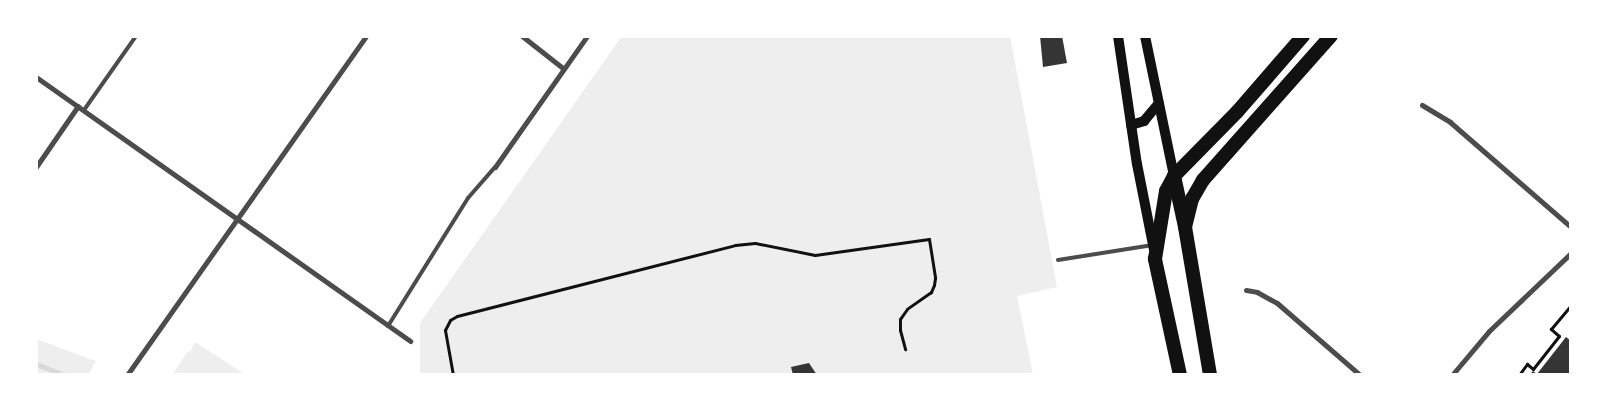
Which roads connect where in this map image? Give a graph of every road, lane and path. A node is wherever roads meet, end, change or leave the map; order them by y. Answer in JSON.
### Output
{"nodes":[{"id":1,"x":136,"y":36,"type":"edge"},
{"id":2,"x":366,"y":36,"type":"edge"},
{"id":3,"x":522,"y":36,"type":"edge"},
{"id":4,"x":587,"y":36,"type":"edge"},
{"id":5,"x":1118,"y":36,"type":"edge"},
{"id":6,"x":1145,"y":36,"type":"edge"},
{"id":7,"x":1303,"y":36,"type":"edge"},
{"id":8,"x":1331,"y":36,"type":"edge"},
{"id":9,"x":564,"y":69,"type":"junction"},
{"id":10,"x":36,"y":77,"type":"edge"},
{"id":11,"x":1159,"y":103,"type":"junction"},
{"id":12,"x":1422,"y":105,"type":"dead end"},
{"id":13,"x":78,"y":106,"type":"junction"},
{"id":14,"x":84,"y":110,"type":"junction"},
{"id":15,"x":1131,"y":125,"type":"junction"},
{"id":16,"x":36,"y":167,"type":"edge"},
{"id":17,"x":495,"y":167,"type":"joint"},
{"id":18,"x":1174,"y":176,"type":"junction"},
{"id":19,"x":238,"y":219,"type":"junction"},
{"id":20,"x":1185,"y":227,"type":"junction"},
{"id":21,"x":1571,"y":227,"type":"edge"},
{"id":22,"x":1154,"y":252,"type":"junction"},
{"id":23,"x":1571,"y":253,"type":"edge"},
{"id":24,"x":1058,"y":260,"type":"dead end"},
{"id":25,"x":1246,"y":290,"type":"dead end"},
{"id":26,"x":1571,"y":305,"type":"edge"},
{"id":27,"x":388,"y":326,"type":"junction"},
{"id":28,"x":410,"y":341,"type":"dead end"},
{"id":29,"x":904,"y":349,"type":"dead end"},
{"id":30,"x":127,"y":375,"type":"edge"},
{"id":31,"x":453,"y":375,"type":"edge"},
{"id":32,"x":1180,"y":375,"type":"edge"},
{"id":33,"x":1210,"y":375,"type":"edge"},
{"id":34,"x":1360,"y":375,"type":"edge"},
{"id":35,"x":1452,"y":375,"type":"edge"},
{"id":36,"x":1519,"y":375,"type":"edge"}],
"edges":[{"from":1,"to":14,"type":"lane"},
{"from":2,"to":19,"type":"street"},
{"from":3,"to":9,"type":"street"},
{"from":4,"to":9,"type":"street"},
{"from":5,"to":15,"type":"main road"},
{"from":6,"to":11,"type":"main road"},
{"from":7,"to":18,"type":"highway"},
{"from":8,"to":20,"type":"highway"},
{"from":9,"to":17,"type":"street"},
{"from":10,"to":13,"type":"street"},
{"from":11,"to":15,"type":"main road"},
{"from":11,"to":18,"type":"main road"},
{"from":12,"to":21,"type":"street"},
{"from":13,"to":14,"type":"street"},
{"from":13,"to":16,"type":"street"},
{"from":14,"to":19,"type":"street"},
{"from":15,"to":22,"type":"main road"},
{"from":17,"to":27,"type":"lane"},
{"from":18,"to":20,"type":"highway"},
{"from":18,"to":22,"type":"highway"},
{"from":19,"to":27,"type":"street"},
{"from":19,"to":30,"type":"street"},
{"from":20,"to":33,"type":"highway"},
{"from":22,"to":24,"type":"lane"},
{"from":22,"to":32,"type":"highway"},
{"from":23,"to":35,"type":"street"},
{"from":25,"to":34,"type":"street"},
{"from":26,"to":36,"type":"path"},
{"from":27,"to":28,"type":"street"},
{"from":29,"to":31,"type":"path"}]}
